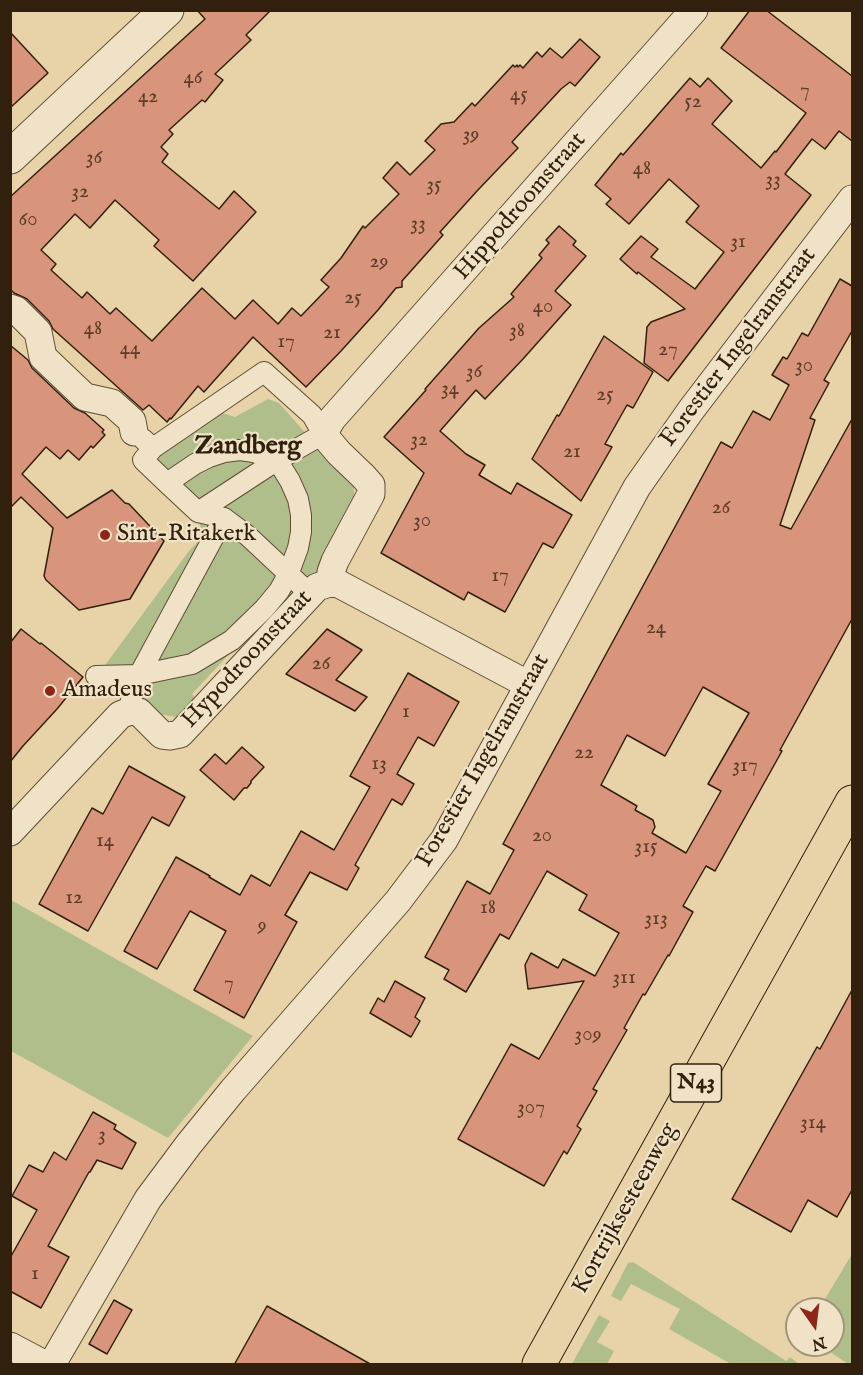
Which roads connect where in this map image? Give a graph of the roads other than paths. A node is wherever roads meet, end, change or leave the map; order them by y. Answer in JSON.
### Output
{"nodes":[{"id":1,"x":167,"y":10,"type":"edge"},
{"id":2,"x":694,"y":10,"type":"edge"},
{"id":3,"x":10,"y":157,"type":"edge"},
{"id":4,"x":852,"y":199,"type":"edge"},
{"id":5,"x":10,"y":308,"type":"edge"},
{"id":6,"x":323,"y":434,"type":"junction"},
{"id":7,"x":144,"y":440,"type":"junction"},
{"id":8,"x":276,"y":461,"type":"junction"},
{"id":9,"x":167,"y":483,"type":"junction"},
{"id":10,"x":198,"y":512,"type":"junction"},
{"id":11,"x":224,"y":518,"type":"junction"},
{"id":12,"x":288,"y":575,"type":"junction"},
{"id":13,"x":320,"y":588,"type":"junction"},
{"id":14,"x":139,"y":675,"type":"junction"},
{"id":15,"x":96,"y":676,"type":"dead end"},
{"id":16,"x":529,"y":685,"type":"junction"},
{"id":17,"x":130,"y":711,"type":"junction"},
{"id":18,"x":852,"y":802,"type":"edge"},
{"id":19,"x":10,"y":832,"type":"edge"},
{"id":20,"x":10,"y":1346,"type":"edge"},
{"id":21,"x":44,"y":1365,"type":"edge"},
{"id":22,"x":52,"y":1365,"type":"edge"},
{"id":23,"x":539,"y":1365,"type":"edge"}],
"edges":[{"from":1,"to":3,"type":"street"},
{"from":2,"to":6,"type":"street","name":"Hippodroomstraat"},
{"from":4,"to":16,"type":"street","name":"Forestier Ingelramstraat"},
{"from":5,"to":7,"type":"street"},
{"from":6,"to":7,"type":"street"},
{"from":6,"to":8,"type":"street"},
{"from":6,"to":13,"type":"street","name":"Hypodroomstraat"},
{"from":7,"to":9,"type":"street"},
{"from":8,"to":9,"type":"street"},
{"from":8,"to":10,"type":"street"},
{"from":8,"to":12,"type":"street"},
{"from":9,"to":10,"type":"street"},
{"from":10,"to":11,"type":"street"},
{"from":11,"to":12,"type":"street"},
{"from":11,"to":14,"type":"street"},
{"from":12,"to":13,"type":"street"},
{"from":12,"to":14,"type":"street"},
{"from":13,"to":16,"type":"street"},
{"from":13,"to":17,"type":"street","name":"Hypodroomstraat"},
{"from":14,"to":15,"type":"street"},
{"from":14,"to":17,"type":"street"},
{"from":16,"to":22,"type":"street","name":"Forestier Ingelramstraat"},
{"from":17,"to":19,"type":"street"},
{"from":18,"to":23,"type":"main road","name":"Kortrijksesteenweg","number":"N43"},
{"from":20,"to":21,"type":"street"}]}
